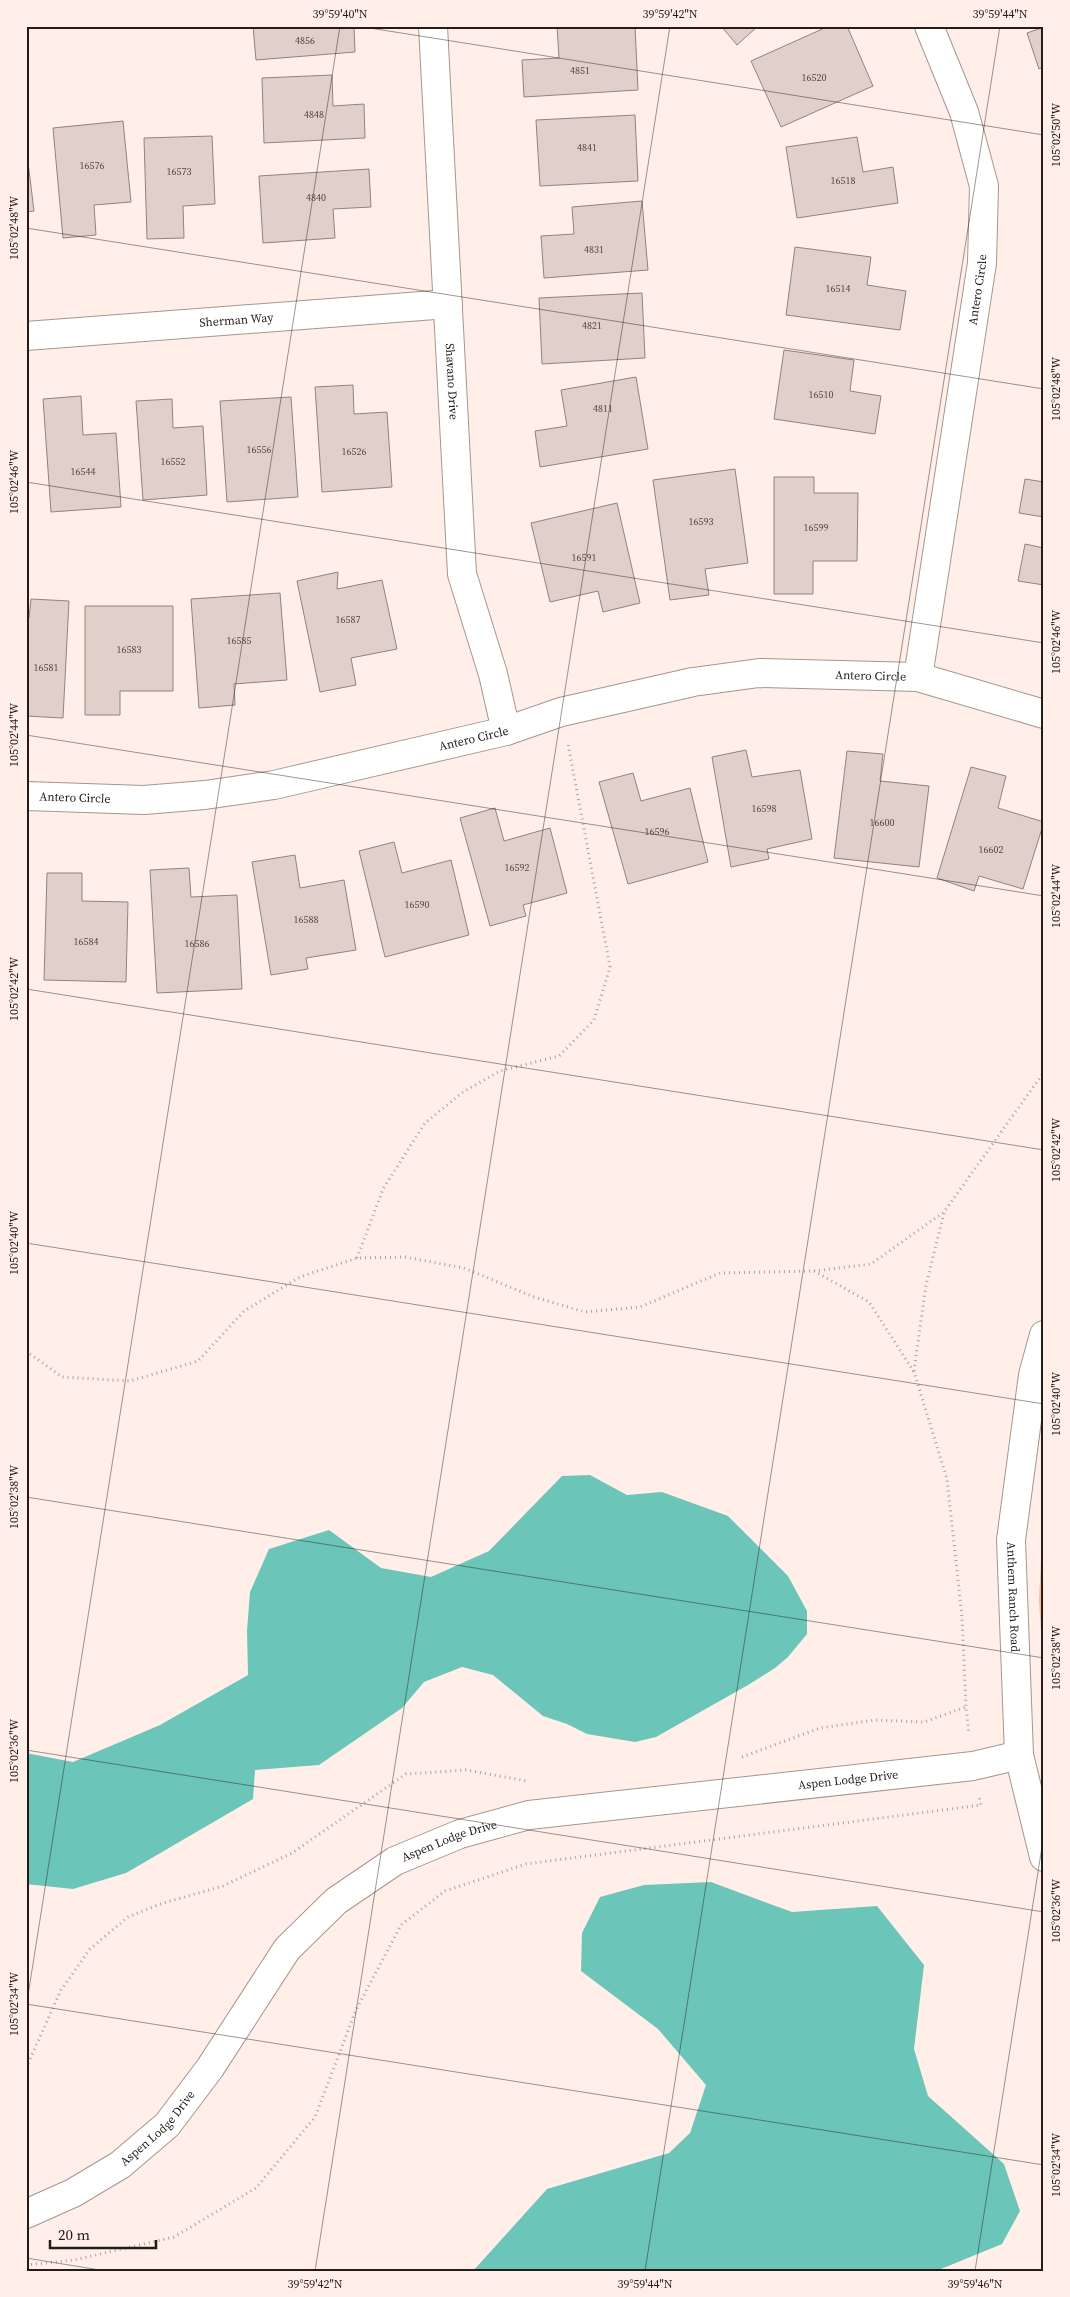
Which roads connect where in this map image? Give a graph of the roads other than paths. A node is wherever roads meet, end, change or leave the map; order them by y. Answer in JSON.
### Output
{"nodes":[{"id":1,"x":433,"y":26,"type":"edge"},
{"id":2,"x":930,"y":26,"type":"edge"},
{"id":3,"x":448,"y":304,"type":"junction"},
{"id":4,"x":26,"y":336,"type":"edge"},
{"id":5,"x":918,"y":677,"type":"junction"},
{"id":6,"x":1044,"y":714,"type":"edge"},
{"id":7,"x":506,"y":731,"type":"junction"},
{"id":8,"x":26,"y":796,"type":"edge"},
{"id":9,"x":1044,"y":1335,"type":"edge"},
{"id":10,"x":1019,"y":1755,"type":"junction"},
{"id":11,"x":1044,"y":1858,"type":"edge"},
{"id":12,"x":26,"y":2214,"type":"edge"}],
"edges":[{"from":1,"to":3,"type":"street","name":"Shavano Drive"},
{"from":2,"to":5,"type":"street","name":"Antero Circle"},
{"from":3,"to":4,"type":"street","name":"Sherman Way"},
{"from":3,"to":7,"type":"street","name":"Shavano Drive"},
{"from":5,"to":6,"type":"street","name":"Antero Circle"},
{"from":5,"to":7,"type":"street","name":"Antero Circle"},
{"from":7,"to":8,"type":"street","name":"Antero Circle"},
{"from":9,"to":10,"type":"street","name":"Anthem Ranch Road"},
{"from":10,"to":11,"type":"street","name":"Anthem Ranch Road"},
{"from":10,"to":12,"type":"street","name":"Aspen Lodge Drive"}]}
